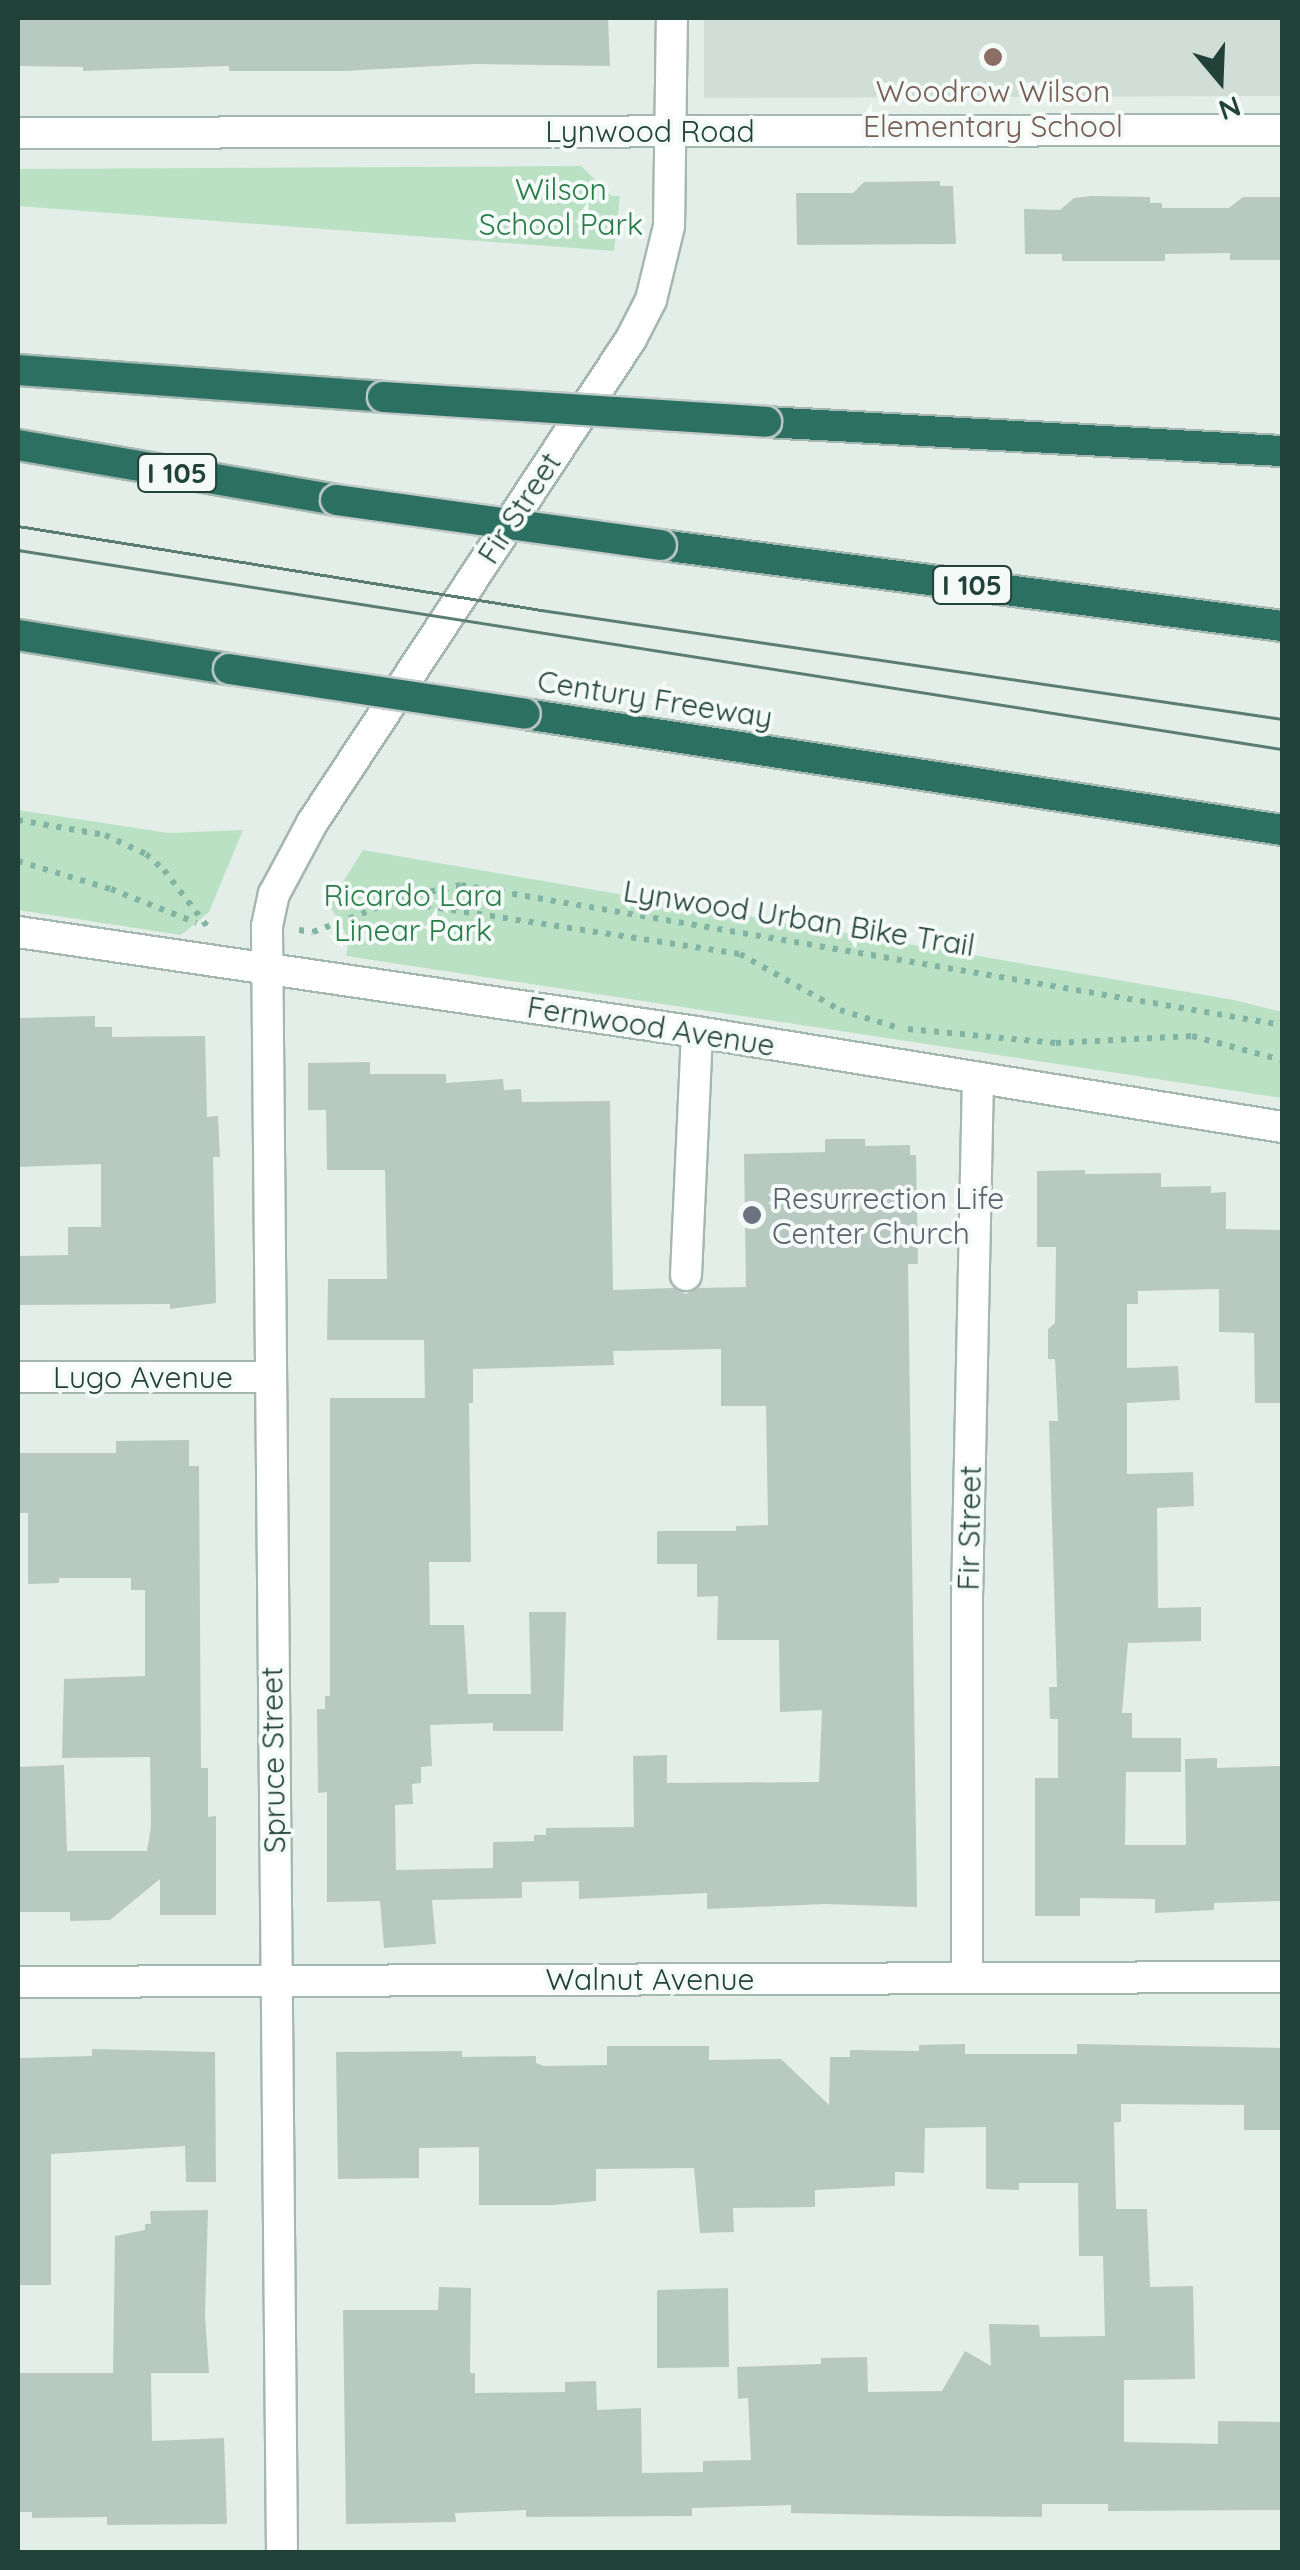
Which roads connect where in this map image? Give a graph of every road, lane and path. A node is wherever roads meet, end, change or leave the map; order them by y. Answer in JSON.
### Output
{"nodes":[{"id":1,"x":672,"y":18,"type":"edge"},
{"id":2,"x":1282,"y":130,"type":"edge"},
{"id":3,"x":673,"y":131,"type":"junction"},
{"id":4,"x":18,"y":134,"type":"edge"},
{"id":5,"x":18,"y":370,"type":"edge"},
{"id":6,"x":18,"y":446,"type":"edge"},
{"id":7,"x":1282,"y":450,"type":"edge"},
{"id":8,"x":1282,"y":626,"type":"edge"},
{"id":9,"x":18,"y":635,"type":"edge"},
{"id":10,"x":1119,"y":806,"type":"junction"},
{"id":11,"x":18,"y":820,"type":"edge"},
{"id":12,"x":1282,"y":830,"type":"edge"},
{"id":13,"x":1282,"y":850,"type":"edge"},
{"id":14,"x":18,"y":861,"type":"edge"},
{"id":15,"x":396,"y":902,"type":"junction"},
{"id":16,"x":18,"y":932,"type":"edge"},
{"id":17,"x":312,"y":932,"type":"dead end"},
{"id":18,"x":264,"y":967,"type":"junction"},
{"id":19,"x":1282,"y":1025,"type":"edge"},
{"id":20,"x":697,"y":1032,"type":"junction"},
{"id":21,"x":1282,"y":1060,"type":"edge"},
{"id":22,"x":978,"y":1078,"type":"junction"},
{"id":23,"x":1282,"y":1127,"type":"edge"},
{"id":24,"x":686,"y":1275,"type":"dead end"},
{"id":25,"x":18,"y":1377,"type":"edge"},
{"id":26,"x":268,"y":1377,"type":"junction"},
{"id":27,"x":1282,"y":1977,"type":"edge"},
{"id":28,"x":967,"y":1978,"type":"junction"},
{"id":29,"x":276,"y":1980,"type":"junction"},
{"id":30,"x":18,"y":1982,"type":"edge"},
{"id":31,"x":282,"y":2552,"type":"edge"}],
"edges":[{"from":1,"to":3,"type":"street","name":"Fir Street"},
{"from":2,"to":3,"type":"street","name":"Lynwood Road"},
{"from":3,"to":4,"type":"street","name":"Lynwood Road"},
{"from":3,"to":18,"type":"street","name":"Fir Street"},
{"from":5,"to":7,"type":"highway","bridge":true},
{"from":6,"to":8,"type":"highway","number":"I 105","bridge":true},
{"from":9,"to":10,"type":"highway","name":"Century Freeway","bridge":true},
{"from":10,"to":12,"type":"highway","name":"Century Freeway"},
{"from":10,"to":13,"type":"highway"},
{"from":11,"to":14,"type":"path"},
{"from":15,"to":17,"type":"path","name":"Lynwood Urban Bike Trail"},
{"from":15,"to":19,"type":"path","name":"Lynwood Urban Bike Trail"},
{"from":15,"to":21,"type":"path"},
{"from":16,"to":18,"type":"street","name":"Fernwood Avenue"},
{"from":18,"to":20,"type":"street","name":"Fernwood Avenue"},
{"from":18,"to":26,"type":"street","name":"Spruce Street"},
{"from":20,"to":22,"type":"street","name":"Fernwood Avenue"},
{"from":20,"to":24,"type":"street"},
{"from":22,"to":23,"type":"street","name":"Fernwood Avenue"},
{"from":22,"to":28,"type":"street","name":"Fir Street"},
{"from":25,"to":26,"type":"street","name":"Lugo Avenue"},
{"from":26,"to":29,"type":"street","name":"Spruce Street"},
{"from":27,"to":28,"type":"street","name":"Walnut Avenue"},
{"from":28,"to":29,"type":"street","name":"Walnut Avenue"},
{"from":29,"to":30,"type":"street","name":"Walnut Avenue"},
{"from":29,"to":31,"type":"street","name":"Spruce Street"}]}
